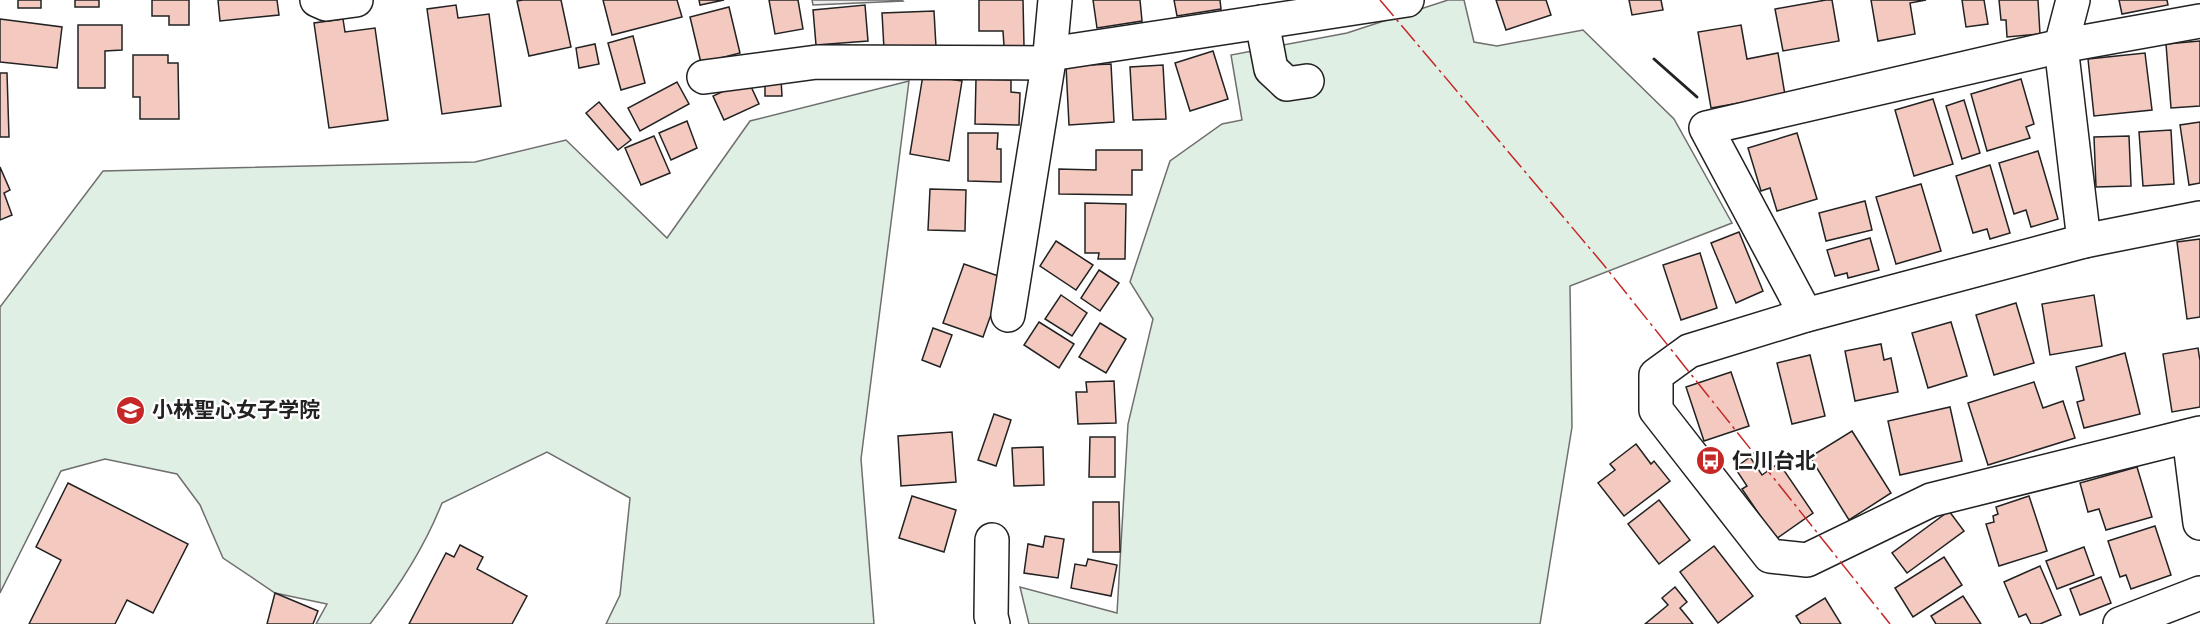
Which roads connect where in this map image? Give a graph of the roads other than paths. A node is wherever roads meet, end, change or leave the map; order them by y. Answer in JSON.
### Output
{"nodes":[{"id":1,"x":317,"y":0,"type":"edge"},
{"id":2,"x":356,"y":0,"type":"edge"},
{"id":3,"x":1055,"y":0,"type":"edge"},
{"id":4,"x":1407,"y":0,"type":"edge"},
{"id":5,"x":2073,"y":0,"type":"edge"},
{"id":6,"x":2200,"y":21,"type":"edge"},
{"id":7,"x":1262,"y":22,"type":"junction"},
{"id":8,"x":2061,"y":46,"type":"junction"},
{"id":9,"x":1049,"y":59,"type":"junction"},
{"id":10,"x":704,"y":77,"type":"dead end"},
{"id":11,"x":1307,"y":81,"type":"dead end"},
{"id":12,"x":2200,"y":218,"type":"edge"},
{"id":13,"x":2084,"y":242,"type":"junction"},
{"id":14,"x":1008,"y":315,"type":"dead end"},
{"id":15,"x":1806,"y":315,"type":"junction"},
{"id":16,"x":2194,"y":435,"type":"edge"},
{"id":17,"x":2200,"y":523,"type":"edge"},
{"id":18,"x":992,"y":540,"type":"dead end"},
{"id":19,"x":2200,"y":593,"type":"edge"},
{"id":20,"x":993,"y":624,"type":"edge"},
{"id":21,"x":2120,"y":624,"type":"edge"}],
"edges":[{"from":1,"to":2,"type":"street"},
{"from":3,"to":9,"type":"street"},
{"from":4,"to":7,"type":"street"},
{"from":5,"to":8,"type":"street"},
{"from":6,"to":8,"type":"street"},
{"from":7,"to":9,"type":"street"},
{"from":7,"to":11,"type":"street"},
{"from":8,"to":13,"type":"street"},
{"from":8,"to":15,"type":"street"},
{"from":9,"to":10,"type":"street"},
{"from":9,"to":14,"type":"street"},
{"from":12,"to":13,"type":"street"},
{"from":13,"to":15,"type":"street"},
{"from":15,"to":16,"type":"street"},
{"from":16,"to":17,"type":"street"},
{"from":18,"to":20,"type":"street"},
{"from":19,"to":21,"type":"street"}]}
